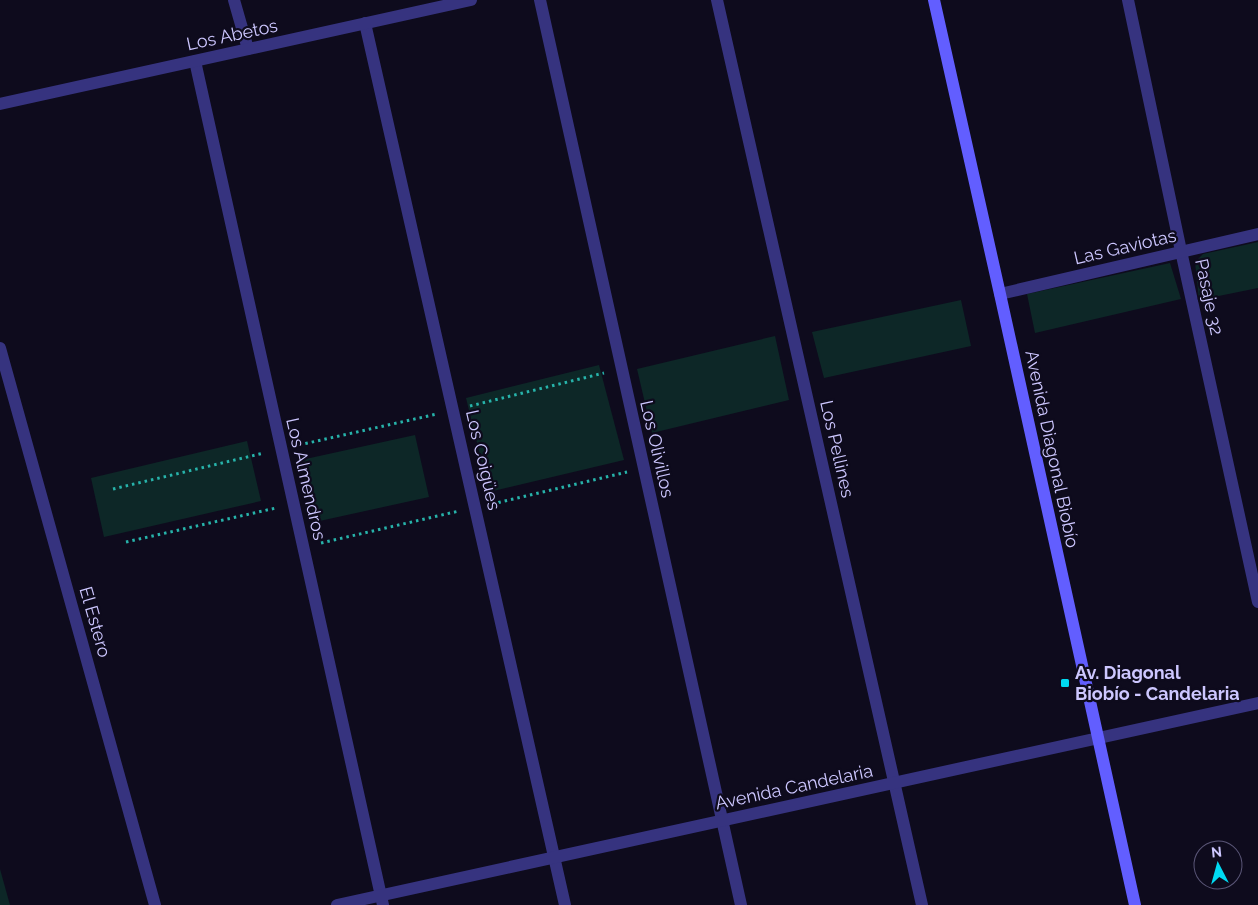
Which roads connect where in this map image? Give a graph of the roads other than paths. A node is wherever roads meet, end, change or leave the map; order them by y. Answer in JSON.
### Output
{"nodes":[{"id":1,"x":234,"y":0,"type":"edge"},
{"id":2,"x":471,"y":0,"type":"edge"},
{"id":3,"x":540,"y":0,"type":"edge"},
{"id":4,"x":717,"y":0,"type":"edge"},
{"id":5,"x":934,"y":0,"type":"edge"},
{"id":6,"x":1128,"y":0,"type":"edge"},
{"id":7,"x":365,"y":23,"type":"junction"},
{"id":8,"x":248,"y":49,"type":"junction"},
{"id":9,"x":195,"y":61,"type":"junction"},
{"id":10,"x":0,"y":104,"type":"edge"},
{"id":11,"x":1258,"y":234,"type":"edge"},
{"id":12,"x":1181,"y":251,"type":"junction"},
{"id":13,"x":1000,"y":294,"type":"junction"},
{"id":14,"x":0,"y":348,"type":"edge"},
{"id":15,"x":1258,"y":602,"type":"edge"},
{"id":16,"x":1258,"y":703,"type":"edge"},
{"id":17,"x":1099,"y":738,"type":"junction"},
{"id":18,"x":895,"y":783,"type":"junction"},
{"id":19,"x":722,"y":821,"type":"junction"},
{"id":20,"x":554,"y":857,"type":"junction"},
{"id":21,"x":382,"y":900,"type":"edge"},
{"id":22,"x":155,"y":905,"type":"edge"},
{"id":23,"x":337,"y":905,"type":"edge"},
{"id":24,"x":565,"y":905,"type":"edge"},
{"id":25,"x":741,"y":905,"type":"edge"},
{"id":26,"x":922,"y":905,"type":"edge"},
{"id":27,"x":1135,"y":905,"type":"edge"}],
"edges":[{"from":1,"to":8,"type":"street"},
{"from":2,"to":7,"type":"street","name":"Los Abetos"},
{"from":3,"to":19,"type":"street","name":"Los Olivillos"},
{"from":4,"to":18,"type":"street","name":"Los Pellines"},
{"from":5,"to":13,"type":"main road","name":"Avenida Diagonal Biobío"},
{"from":6,"to":12,"type":"street","name":"Pasaje 32"},
{"from":7,"to":8,"type":"street","name":"Los Abetos"},
{"from":7,"to":20,"type":"street","name":"Los Coigües"},
{"from":8,"to":9,"type":"street","name":"Los Abetos"},
{"from":9,"to":10,"type":"street","name":"Los Abetos"},
{"from":9,"to":21,"type":"street","name":"Los Almendros"},
{"from":11,"to":12,"type":"street","name":"Las Gaviotas"},
{"from":12,"to":13,"type":"street","name":"Las Gaviotas"},
{"from":12,"to":15,"type":"street","name":"Pasaje 32"},
{"from":13,"to":17,"type":"main road","name":"Avenida Diagonal Biobío"},
{"from":14,"to":22,"type":"street","name":"El Estero"},
{"from":16,"to":17,"type":"street","name":"Avenida Candelaria"},
{"from":17,"to":18,"type":"street","name":"Avenida Candelaria"},
{"from":17,"to":27,"type":"main road","name":"Avenida Diagonal Biobío"},
{"from":18,"to":19,"type":"street","name":"Avenida Candelaria"},
{"from":18,"to":26,"type":"street","name":"Los Pellines"},
{"from":19,"to":20,"type":"street","name":"Avenida Candelaria"},
{"from":19,"to":25,"type":"street","name":"Los Olivillos"},
{"from":20,"to":21,"type":"street","name":"Avenida Candelaria"},
{"from":20,"to":24,"type":"street","name":"Los Coigües"},
{"from":21,"to":23,"type":"street","name":"Avenida Candelaria"}]}
